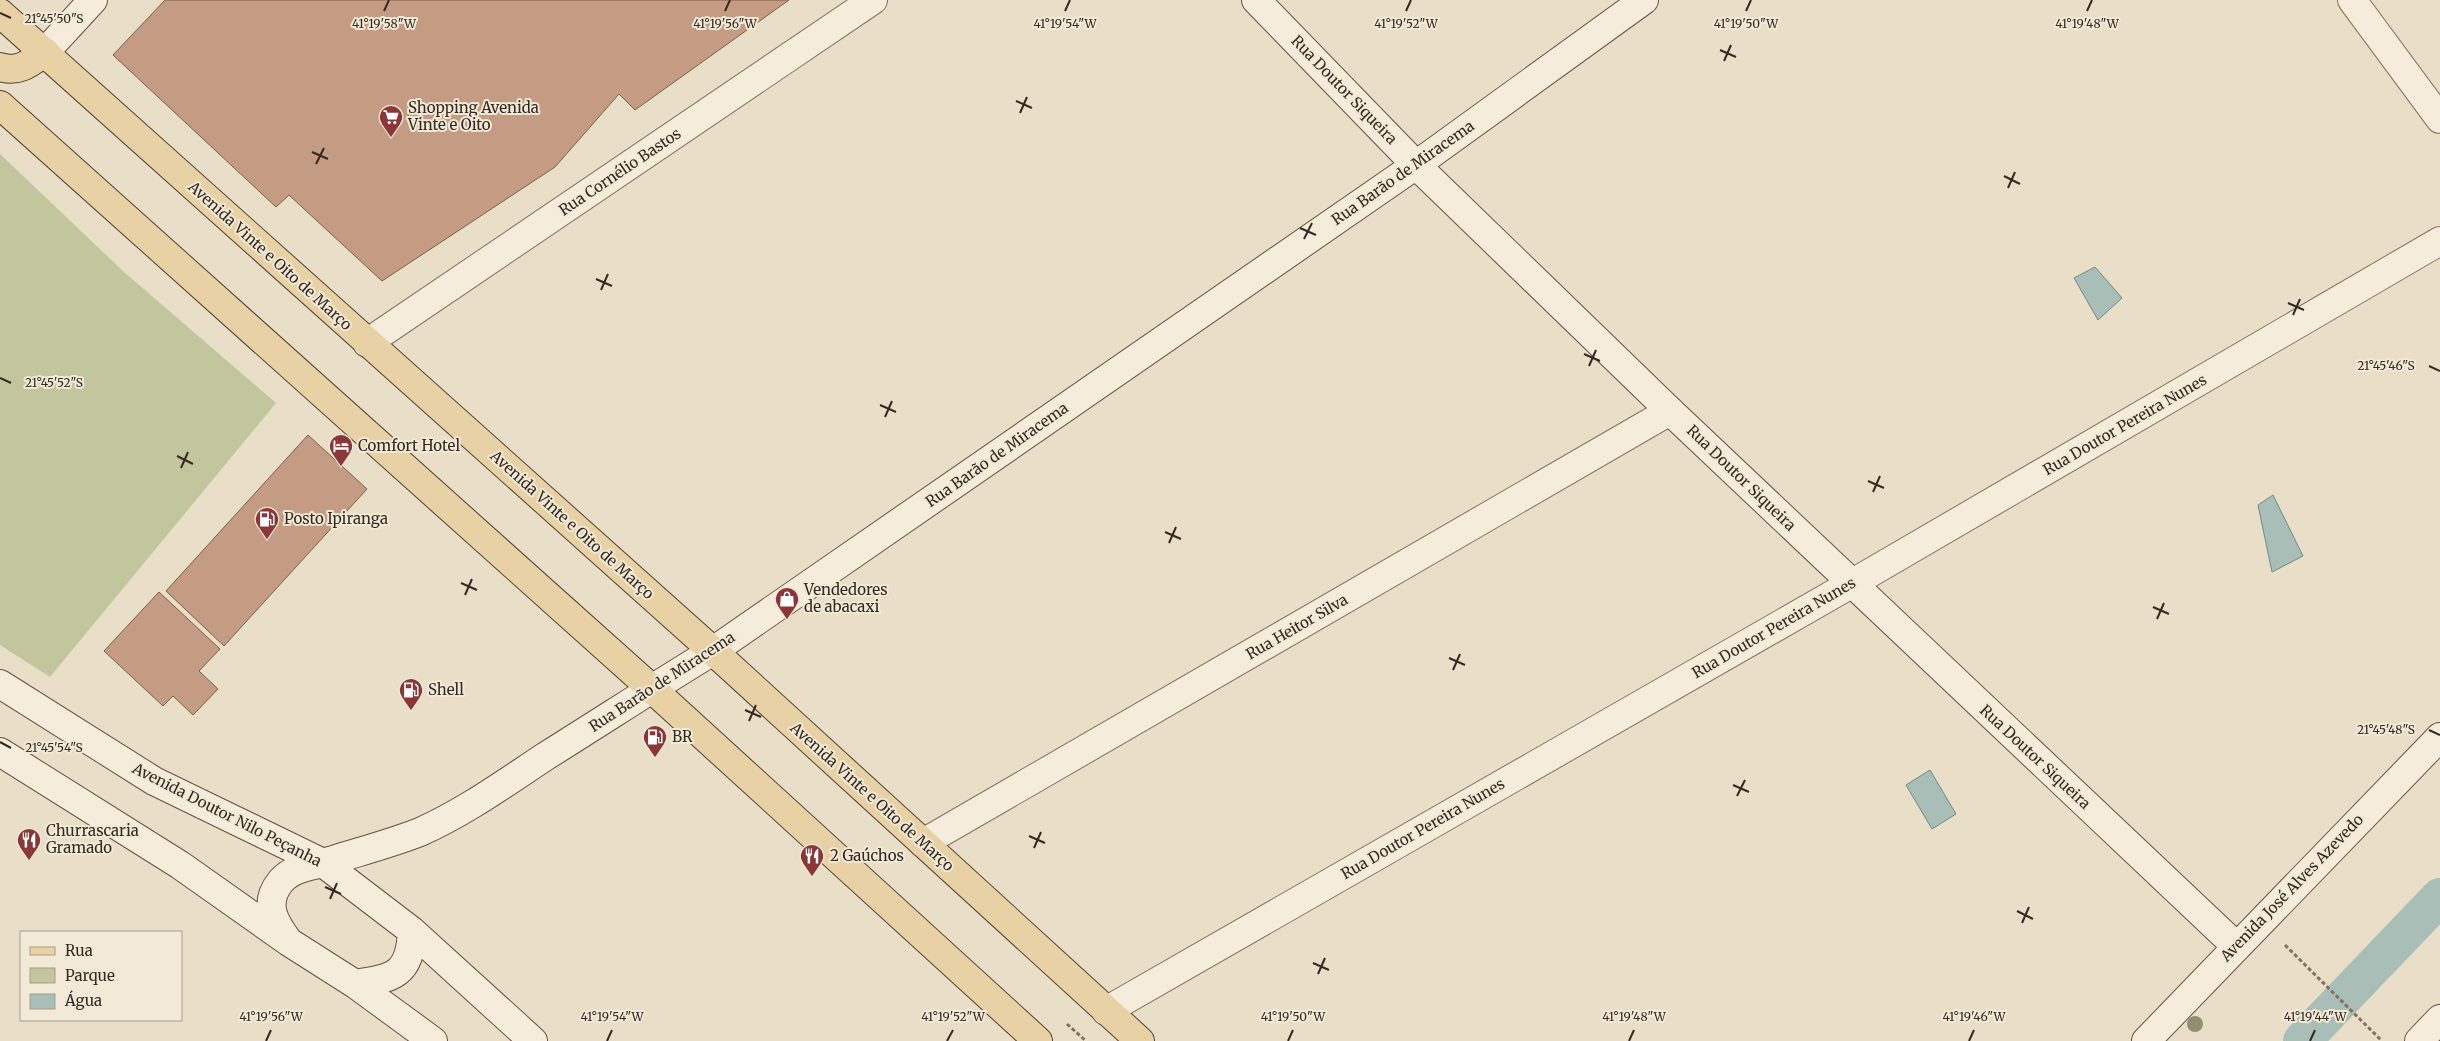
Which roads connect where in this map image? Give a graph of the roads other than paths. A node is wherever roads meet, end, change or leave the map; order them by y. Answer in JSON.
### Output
{"nodes":[{"id":1,"x":93,"y":0,"type":"edge"},
{"id":2,"x":873,"y":0,"type":"edge"},
{"id":3,"x":1644,"y":0,"type":"edge"},
{"id":4,"x":2352,"y":0,"type":"edge"},
{"id":5,"x":1259,"y":1,"type":"edge"},
{"id":6,"x":0,"y":13,"type":"edge"},
{"id":7,"x":45,"y":52,"type":"junction"},
{"id":8,"x":0,"y":67,"type":"edge"},
{"id":9,"x":0,"y":105,"type":"edge"},
{"id":10,"x":2440,"y":119,"type":"edge"},
{"id":11,"x":1416,"y":165,"type":"junction"},
{"id":12,"x":2440,"y":241,"type":"edge"},
{"id":13,"x":367,"y":343,"type":"junction"},
{"id":14,"x":1670,"y":410,"type":"junction"},
{"id":15,"x":1851,"y":584,"type":"junction"},
{"id":16,"x":713,"y":651,"type":"junction"},
{"id":17,"x":0,"y":684,"type":"edge"},
{"id":18,"x":651,"y":688,"type":"junction"},
{"id":19,"x":2440,"y":737,"type":"edge"},
{"id":20,"x":0,"y":752,"type":"edge"},
{"id":21,"x":923,"y":843,"type":"junction"},
{"id":22,"x":323,"y":863,"type":"junction"},
{"id":23,"x":412,"y":931,"type":"junction"},
{"id":24,"x":289,"y":942,"type":"junction"},
{"id":25,"x":2236,"y":946,"type":"junction"},
{"id":26,"x":355,"y":984,"type":"junction"},
{"id":27,"x":1106,"y":1011,"type":"junction"},
{"id":28,"x":2440,"y":1019,"type":"edge"},
{"id":29,"x":433,"y":1041,"type":"edge"},
{"id":30,"x":532,"y":1041,"type":"edge"},
{"id":31,"x":1038,"y":1041,"type":"edge"},
{"id":32,"x":1140,"y":1041,"type":"edge"},
{"id":33,"x":2146,"y":1041,"type":"edge"},
{"id":34,"x":2419,"y":1041,"type":"edge"}],
"edges":[{"from":1,"to":7,"type":"main road"},
{"from":2,"to":13,"type":"main road","name":"Rua Cornélio Bastos"},
{"from":3,"to":11,"type":"main road","name":"Rua Barão de Miracema"},
{"from":4,"to":10,"type":"main road"},
{"from":5,"to":11,"type":"main road","name":"Rua Doutor Siqueira"},
{"from":6,"to":7,"type":"main road","name":"Avenida Vinte e Oito de Março"},
{"from":7,"to":8,"type":"main road"},
{"from":7,"to":13,"type":"main road","name":"Avenida Vinte e Oito de Março"},
{"from":9,"to":18,"type":"main road"},
{"from":11,"to":14,"type":"main road","name":"Rua Doutor Siqueira"},
{"from":11,"to":16,"type":"main road","name":"Rua Barão de Miracema"},
{"from":12,"to":15,"type":"main road","name":"Rua Doutor Pereira Nunes"},
{"from":13,"to":16,"type":"main road","name":"Avenida Vinte e Oito de Março"},
{"from":14,"to":15,"type":"main road","name":"Rua Doutor Siqueira"},
{"from":14,"to":21,"type":"main road","name":"Rua Heitor Silva"},
{"from":15,"to":25,"type":"main road","name":"Rua Doutor Siqueira"},
{"from":15,"to":27,"type":"main road","name":"Rua Doutor Pereira Nunes"},
{"from":16,"to":18,"type":"main road","name":"Rua Barão de Miracema"},
{"from":16,"to":21,"type":"main road","name":"Avenida Vinte e Oito de Março"},
{"from":17,"to":22,"type":"main road","name":"Avenida Doutor Nilo Peçanha"},
{"from":18,"to":22,"type":"main road","name":"Rua Barão de Miracema"},
{"from":18,"to":31,"type":"main road"},
{"from":19,"to":25,"type":"main road","name":"Avenida José Alves Azevedo"},
{"from":20,"to":24,"type":"main road"},
{"from":21,"to":27,"type":"main road","name":"Avenida Vinte e Oito de Março"},
{"from":22,"to":23,"type":"main road","name":"Avenida Doutor Nilo Peçanha"},
{"from":22,"to":24,"type":"main road","name":"Rua Barão de Miracema"},
{"from":23,"to":26,"type":"main road"},
{"from":23,"to":30,"type":"main road","name":"Avenida Doutor Nilo Peçanha"},
{"from":24,"to":26,"type":"main road"},
{"from":25,"to":33,"type":"main road","name":"Avenida José Alves Azevedo"},
{"from":26,"to":29,"type":"main road"},
{"from":27,"to":32,"type":"main road","name":"Avenida Vinte e Oito de Março"},
{"from":28,"to":34,"type":"main road"}]}
